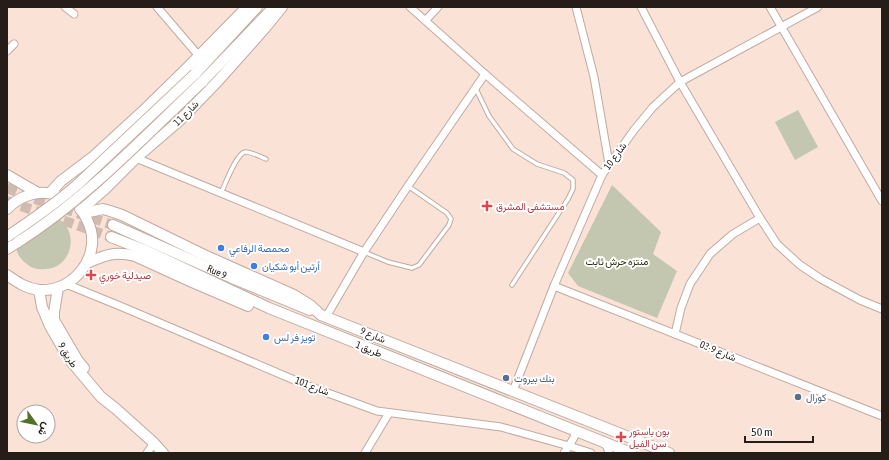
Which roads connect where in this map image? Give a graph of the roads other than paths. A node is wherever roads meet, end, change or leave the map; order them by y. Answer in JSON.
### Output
{"nodes":[{"id":1,"x":65,"y":7,"type":"edge"},
{"id":2,"x":157,"y":7,"type":"edge"},
{"id":3,"x":247,"y":7,"type":"edge"},
{"id":4,"x":257,"y":7,"type":"edge"},
{"id":5,"x":274,"y":7,"type":"edge"},
{"id":6,"x":282,"y":7,"type":"edge"},
{"id":7,"x":410,"y":7,"type":"edge"},
{"id":8,"x":438,"y":7,"type":"edge"},
{"id":9,"x":576,"y":7,"type":"edge"},
{"id":10,"x":641,"y":7,"type":"edge"},
{"id":11,"x":770,"y":7,"type":"edge"},
{"id":12,"x":818,"y":7,"type":"edge"},
{"id":13,"x":74,"y":14,"type":"dead end"},
{"id":14,"x":426,"y":20,"type":"junction"},
{"id":15,"x":782,"y":27,"type":"junction"},
{"id":16,"x":14,"y":44,"type":"dead end"},
{"id":17,"x":7,"y":51,"type":"edge"},
{"id":18,"x":199,"y":56,"type":"junction"},
{"id":19,"x":485,"y":74,"type":"junction"},
{"id":20,"x":680,"y":82,"type":"junction"},
{"id":21,"x":476,"y":88,"type":"junction"},
{"id":22,"x":136,"y":158,"type":"junction"},
{"id":23,"x":266,"y":159,"type":"dead end"},
{"id":24,"x":609,"y":164,"type":"junction"},
{"id":25,"x":602,"y":174,"type":"junction"},
{"id":26,"x":7,"y":175,"type":"edge"},
{"id":27,"x":408,"y":186,"type":"junction"},
{"id":28,"x":38,"y":193,"type":"junction"},
{"id":29,"x":50,"y":193,"type":"junction"},
{"id":30,"x":221,"y":193,"type":"junction"},
{"id":31,"x":882,"y":201,"type":"edge"},
{"id":32,"x":7,"y":209,"type":"edge"},
{"id":33,"x":82,"y":211,"type":"junction"},
{"id":34,"x":760,"y":218,"type":"junction"},
{"id":35,"x":114,"y":225,"type":"tunnel mouth"},
{"id":36,"x":111,"y":236,"type":"tunnel mouth"},
{"id":37,"x":7,"y":237,"type":"edge"},
{"id":38,"x":7,"y":248,"type":"edge"},
{"id":39,"x":364,"y":252,"type":"junction"},
{"id":40,"x":87,"y":263,"type":"junction"},
{"id":41,"x":7,"y":275,"type":"edge"},
{"id":42,"x":62,"y":286,"type":"junction"},
{"id":43,"x":512,"y":286,"type":"dead end"},
{"id":44,"x":554,"y":286,"type":"junction"},
{"id":45,"x":39,"y":290,"type":"junction"},
{"id":46,"x":882,"y":309,"type":"edge"},
{"id":47,"x":323,"y":316,"type":"junction"},
{"id":48,"x":316,"y":328,"type":"junction"},
{"id":49,"x":675,"y":334,"type":"junction"},
{"id":50,"x":514,"y":391,"type":"junction"},
{"id":51,"x":115,"y":408,"type":"junction"},
{"id":52,"x":389,"y":413,"type":"junction"},
{"id":53,"x":882,"y":416,"type":"edge"},
{"id":54,"x":577,"y":432,"type":"junction"},
{"id":55,"x":603,"y":442,"type":"junction"},
{"id":56,"x":154,"y":443,"type":"junction"},
{"id":57,"x":569,"y":446,"type":"junction"},
{"id":58,"x":147,"y":453,"type":"edge"},
{"id":59,"x":163,"y":453,"type":"edge"},
{"id":60,"x":365,"y":453,"type":"edge"},
{"id":61,"x":564,"y":453,"type":"edge"},
{"id":62,"x":591,"y":453,"type":"edge"},
{"id":63,"x":609,"y":453,"type":"edge"},
{"id":64,"x":631,"y":453,"type":"edge"},
{"id":65,"x":669,"y":453,"type":"edge"}],
"edges":[{"from":1,"to":13,"type":"street"},
{"from":2,"to":18,"type":"street"},
{"from":3,"to":18,"type":"main road"},
{"from":4,"to":37,"type":"main road","bridge":true},
{"from":5,"to":38,"type":"main road","bridge":true},
{"from":6,"to":22,"type":"main road","name":"شارع 11"},
{"from":7,"to":14,"type":"street"},
{"from":8,"to":14,"type":"street"},
{"from":9,"to":24,"type":"street"},
{"from":10,"to":20,"type":"street"},
{"from":11,"to":15,"type":"street"},
{"from":12,"to":15,"type":"street","name":"شارع 10"},
{"from":14,"to":19,"type":"street"},
{"from":15,"to":20,"type":"street","name":"شارع 10"},
{"from":15,"to":31,"type":"street"},
{"from":16,"to":17,"type":"street"},
{"from":18,"to":29,"type":"main road"},
{"from":19,"to":21,"type":"street"},
{"from":19,"to":25,"type":"street"},
{"from":20,"to":24,"type":"street","name":"شارع 10"},
{"from":20,"to":34,"type":"street"},
{"from":21,"to":27,"type":"street"},
{"from":21,"to":43,"type":"lane"},
{"from":22,"to":30,"type":"street"},
{"from":22,"to":33,"type":"main road","name":"شارع 11"},
{"from":23,"to":30,"type":"lane"},
{"from":24,"to":25,"type":"street","name":"شارع 10"},
{"from":25,"to":44,"type":"street","name":"شارع 10"},
{"from":26,"to":28,"type":"main road"},
{"from":27,"to":39,"type":"street"},
{"from":27,"to":39,"type":"lane"},
{"from":28,"to":29,"type":"main road"},
{"from":28,"to":32,"type":"main road"},
{"from":29,"to":33,"type":"main road"},
{"from":30,"to":39,"type":"street"},
{"from":33,"to":40,"type":"main road"},
{"from":33,"to":47,"type":"main road","name":"شارع 9"},
{"from":34,"to":46,"type":"street"},
{"from":34,"to":49,"type":"street"},
{"from":35,"to":47,"type":"main road","name":"Rue 9"},
{"from":36,"to":48,"type":"main road","name":"طريق 1"},
{"from":39,"to":47,"type":"street"},
{"from":40,"to":42,"type":"main road"},
{"from":40,"to":48,"type":"main road"},
{"from":41,"to":45,"type":"main road"},
{"from":42,"to":45,"type":"main road"},
{"from":42,"to":51,"type":"main road","name":"طريق 9"},
{"from":42,"to":52,"type":"street","name":"شارع 101"},
{"from":44,"to":49,"type":"street","name":"شارع 9-03"},
{"from":44,"to":50,"type":"street","name":"شارع 10"},
{"from":45,"to":51,"type":"main road","name":"طريق 9"},
{"from":47,"to":50,"type":"main road","name":"شارع 9"},
{"from":48,"to":54,"type":"main road","name":"طريق 1"},
{"from":49,"to":53,"type":"street","name":"شارع 9-03"},
{"from":50,"to":65,"type":"main road","name":"شارع 9"},
{"from":51,"to":56,"type":"main road","name":"طريق 9"},
{"from":52,"to":57,"type":"street","name":"شارع 101"},
{"from":52,"to":60,"type":"street"},
{"from":54,"to":55,"type":"main road","name":"طريق 1"},
{"from":54,"to":57,"type":"street"},
{"from":55,"to":63,"type":"street"},
{"from":55,"to":64,"type":"main road","name":"طريق 1"},
{"from":56,"to":58,"type":"street"},
{"from":56,"to":59,"type":"main road","name":"طريق 9"},
{"from":57,"to":61,"type":"street"},
{"from":57,"to":62,"type":"street","name":"شارع 101"}]}
